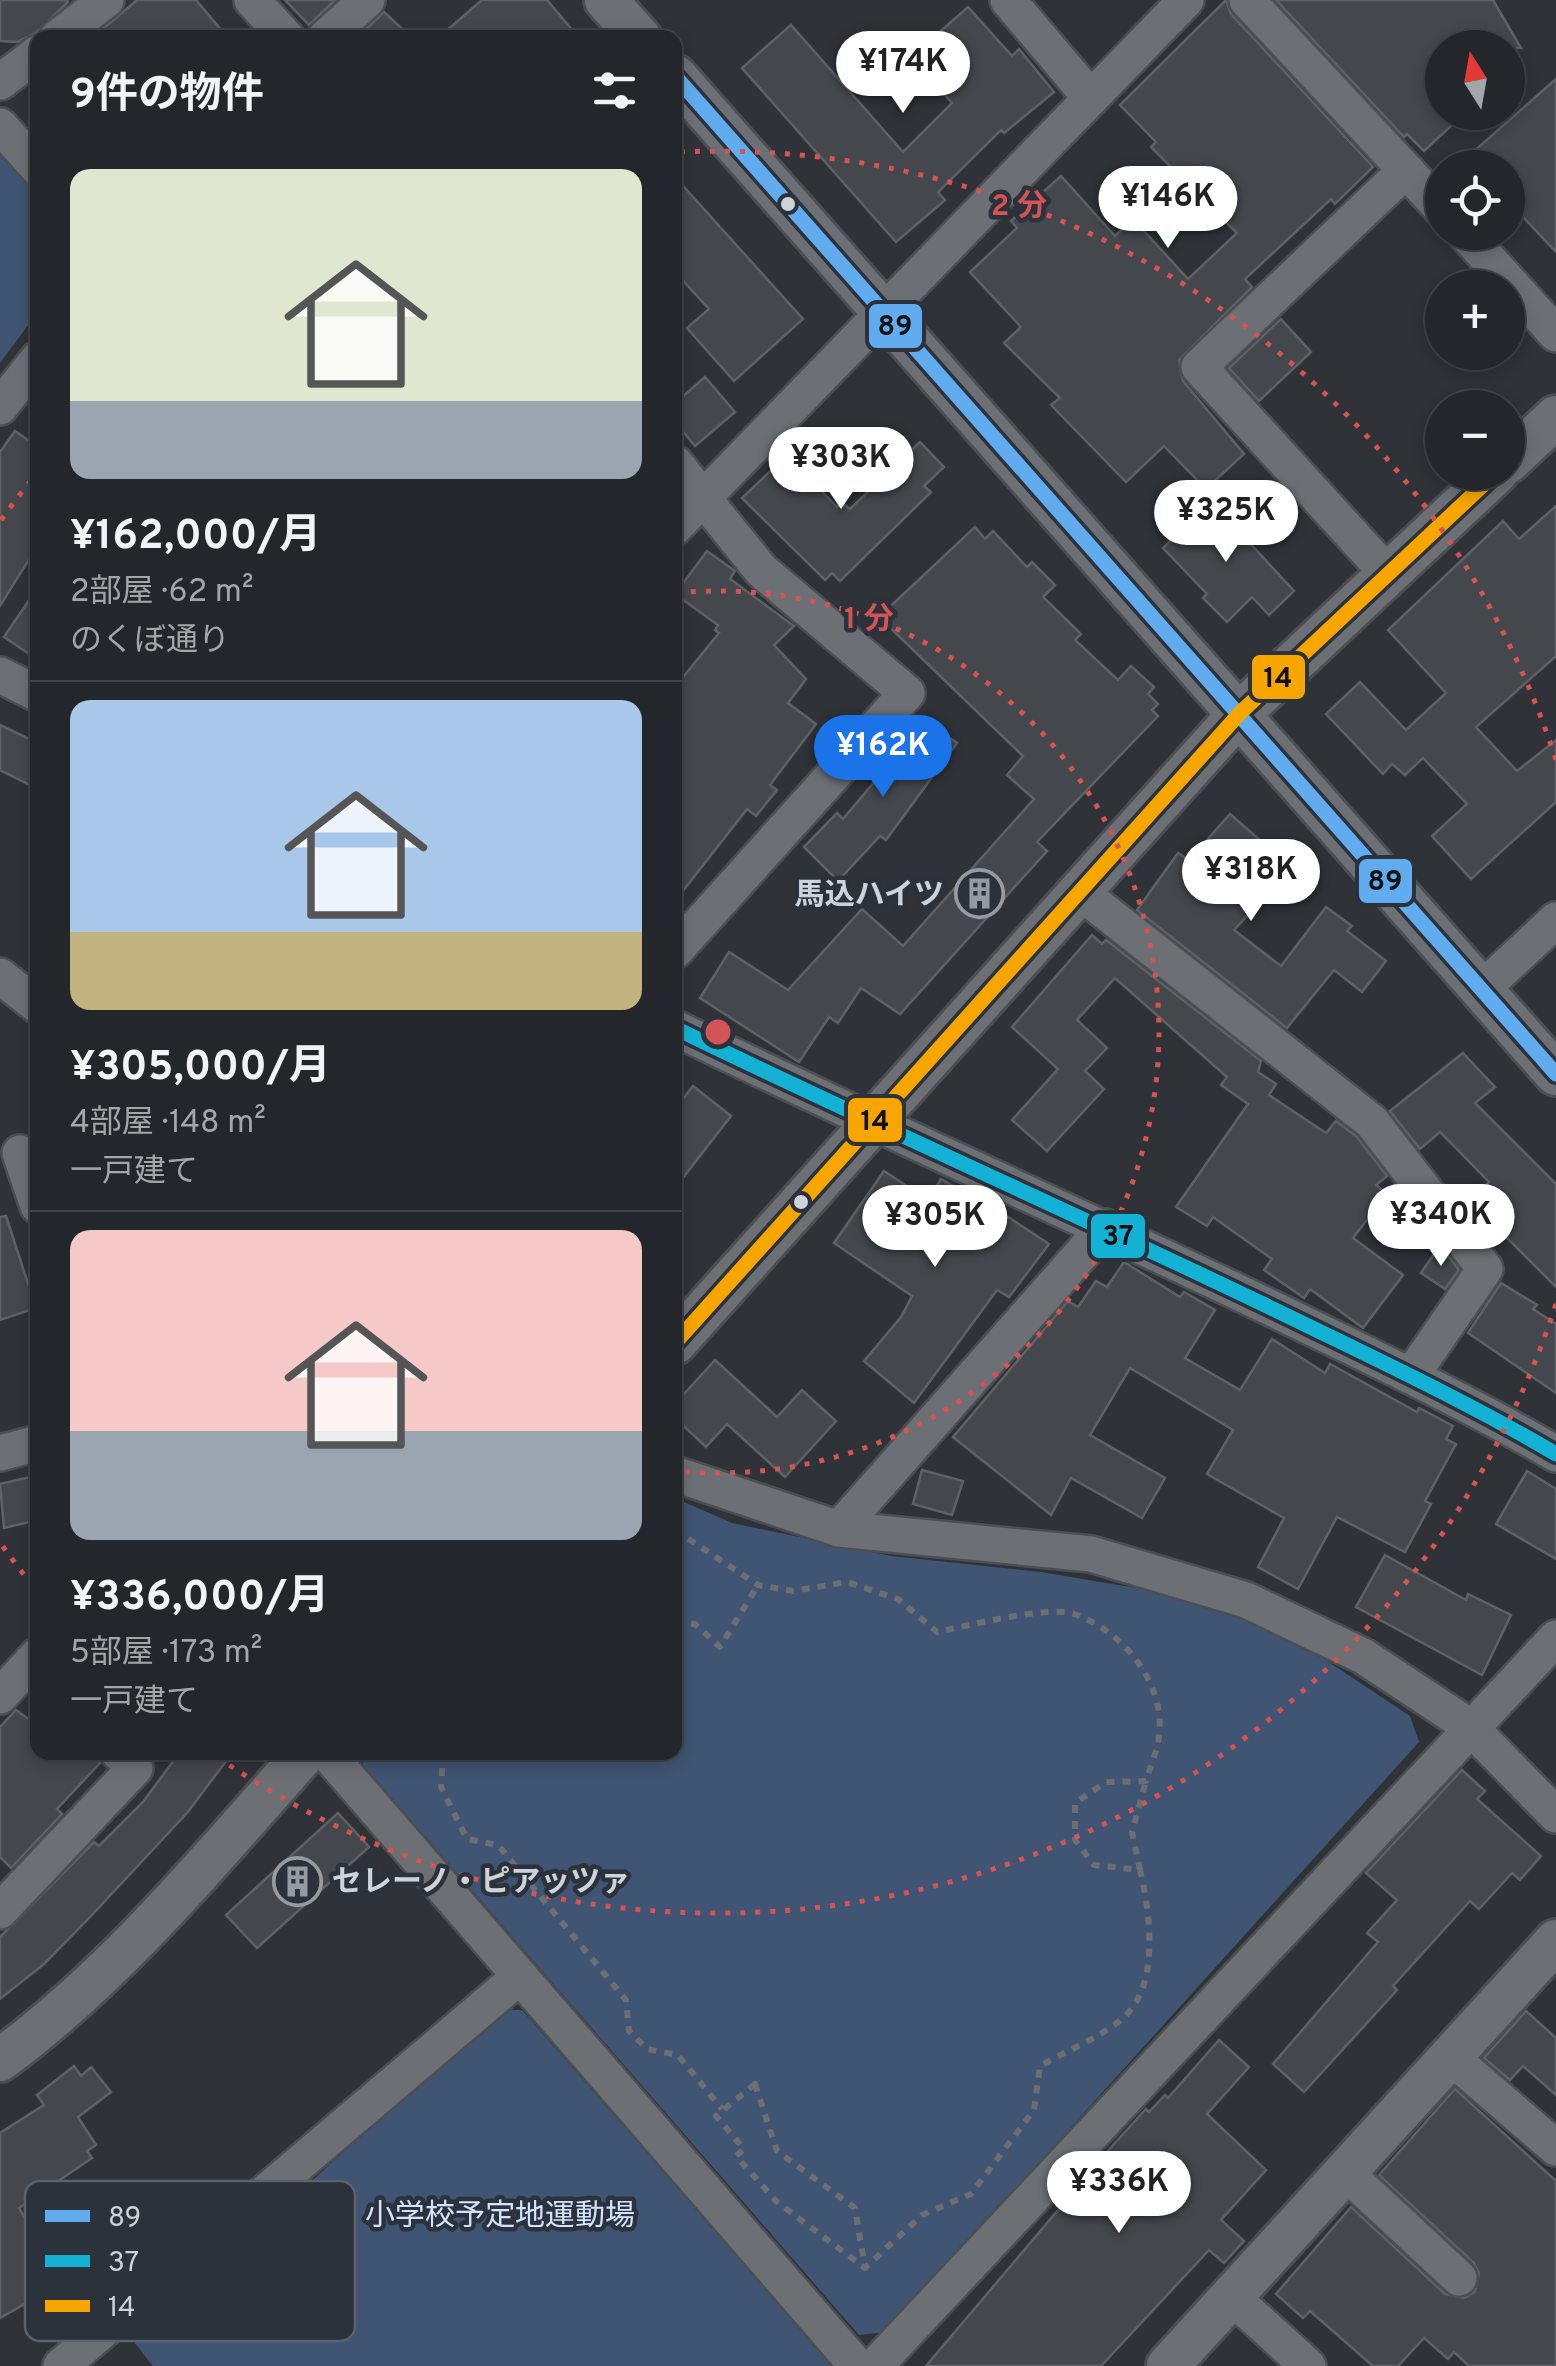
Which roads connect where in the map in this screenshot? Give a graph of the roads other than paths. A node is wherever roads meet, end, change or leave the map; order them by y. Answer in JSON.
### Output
{"nodes":[{"id":1,"x":106,"y":0,"type":"edge"},
{"id":2,"x":252,"y":0,"type":"edge"},
{"id":3,"x":367,"y":0,"type":"edge"},
{"id":4,"x":606,"y":0,"type":"edge"},
{"id":5,"x":1008,"y":0,"type":"edge"},
{"id":6,"x":1186,"y":0,"type":"edge"},
{"id":7,"x":1247,"y":0,"type":"edge"},
{"id":8,"x":68,"y":30,"type":"edge"},
{"id":9,"x":280,"y":30,"type":"edge"},
{"id":10,"x":334,"y":30,"type":"edge"},
{"id":11,"x":633,"y":30,"type":"edge"},
{"id":12,"x":30,"y":59,"type":"edge"},
{"id":13,"x":0,"y":82,"type":"edge"},
{"id":14,"x":682,"y":84,"type":"edge"},
{"id":15,"x":1090,"y":97,"type":"junction"},
{"id":16,"x":0,"y":126,"type":"edge"},
{"id":17,"x":30,"y":159,"type":"edge"},
{"id":18,"x":1406,"y":170,"type":"junction"},
{"id":19,"x":1425,"y":191,"type":"edge"},
{"id":20,"x":1480,"y":250,"type":"edge"},
{"id":21,"x":886,"y":310,"type":"junction"},
{"id":22,"x":1556,"y":334,"type":"edge"},
{"id":23,"x":30,"y":369,"type":"edge"},
{"id":24,"x":0,"y":407,"type":"edge"},
{"id":25,"x":1556,"y":417,"type":"edge"},
{"id":26,"x":1525,"y":446,"type":"edge"},
{"id":27,"x":682,"y":472,"type":"edge"},
{"id":28,"x":1477,"y":490,"type":"edge"},
{"id":29,"x":704,"y":500,"type":"junction"},
{"id":30,"x":682,"y":520,"type":"edge"},
{"id":31,"x":1388,"y":574,"type":"junction"},
{"id":32,"x":0,"y":675,"type":"edge"},
{"id":33,"x":30,"y":690,"type":"edge"},
{"id":34,"x":1240,"y":713,"type":"junction"},
{"id":35,"x":1080,"y":892,"type":"junction"},
{"id":36,"x":1556,"y":920,"type":"edge"},
{"id":37,"x":682,"y":943,"type":"edge"},
{"id":38,"x":0,"y":976,"type":"edge"},
{"id":39,"x":1482,"y":989,"type":"junction"},
{"id":40,"x":30,"y":1000,"type":"edge"},
{"id":41,"x":682,"y":1031,"type":"edge"},
{"id":42,"x":1556,"y":1074,"type":"edge"},
{"id":43,"x":871,"y":1124,"type":"junction"},
{"id":44,"x":19,"y":1153,"type":"edge"},
{"id":45,"x":30,"y":1184,"type":"edge"},
{"id":46,"x":1105,"y":1226,"type":"junction"},
{"id":47,"x":682,"y":1335,"type":"edge"},
{"id":48,"x":1410,"y":1376,"type":"junction"},
{"id":49,"x":30,"y":1444,"type":"edge"},
{"id":50,"x":0,"y":1453,"type":"edge"},
{"id":51,"x":1556,"y":1454,"type":"edge"},
{"id":52,"x":682,"y":1476,"type":"edge"},
{"id":53,"x":839,"y":1528,"type":"junction"},
{"id":54,"x":1556,"y":1638,"type":"edge"},
{"id":55,"x":30,"y":1671,"type":"edge"},
{"id":56,"x":0,"y":1696,"type":"edge"},
{"id":57,"x":1468,"y":1726,"type":"junction"},
{"id":58,"x":126,"y":1760,"type":"edge"},
{"id":59,"x":299,"y":1760,"type":"edge"},
{"id":60,"x":333,"y":1760,"type":"edge"},
{"id":61,"x":1556,"y":1814,"type":"edge"},
{"id":62,"x":0,"y":1911,"type":"edge"},
{"id":63,"x":1556,"y":1941,"type":"edge"},
{"id":64,"x":520,"y":1977,"type":"junction"},
{"id":65,"x":1453,"y":2058,"type":"junction"},
{"id":66,"x":0,"y":2060,"type":"edge"},
{"id":67,"x":1556,"y":2148,"type":"edge"},
{"id":68,"x":1346,"y":2173,"type":"junction"},
{"id":69,"x":279,"y":2181,"type":"edge"},
{"id":70,"x":1460,"y":2278,"type":"dead end"},
{"id":71,"x":1232,"y":2297,"type":"junction"},
{"id":72,"x":90,"y":2341,"type":"edge"},
{"id":73,"x":61,"y":2366,"type":"edge"},
{"id":74,"x":858,"y":2366,"type":"edge"},
{"id":75,"x":874,"y":2366,"type":"edge"},
{"id":76,"x":1168,"y":2366,"type":"edge"},
{"id":77,"x":1308,"y":2366,"type":"edge"}],
"edges":[{"from":1,"to":8,"type":"street"},
{"from":2,"to":9,"type":"street"},
{"from":3,"to":10,"type":"street"},
{"from":4,"to":11,"type":"street"},
{"from":5,"to":15,"type":"street"},
{"from":6,"to":15,"type":"street"},
{"from":7,"to":18,"type":"street"},
{"from":12,"to":13,"type":"street"},
{"from":14,"to":21,"type":"street"},
{"from":15,"to":21,"type":"street"},
{"from":16,"to":17,"type":"street"},
{"from":18,"to":19,"type":"street"},
{"from":18,"to":31,"type":"street"},
{"from":20,"to":22,"type":"street"},
{"from":21,"to":29,"type":"street"},
{"from":21,"to":34,"type":"street"},
{"from":23,"to":24,"type":"street"},
{"from":25,"to":26,"type":"street"},
{"from":27,"to":29,"type":"street"},
{"from":28,"to":31,"type":"street"},
{"from":29,"to":30,"type":"street"},
{"from":29,"to":37,"type":"street"},
{"from":31,"to":34,"type":"street"},
{"from":32,"to":33,"type":"street"},
{"from":34,"to":35,"type":"street"},
{"from":34,"to":39,"type":"street"},
{"from":35,"to":43,"type":"street"},
{"from":35,"to":48,"type":"street"},
{"from":36,"to":39,"type":"street"},
{"from":38,"to":40,"type":"street"},
{"from":39,"to":42,"type":"street"},
{"from":41,"to":43,"type":"street"},
{"from":43,"to":46,"type":"street"},
{"from":43,"to":47,"type":"street"},
{"from":44,"to":45,"type":"street"},
{"from":46,"to":48,"type":"street"},
{"from":46,"to":53,"type":"street"},
{"from":48,"to":51,"type":"street"},
{"from":49,"to":50,"type":"street"},
{"from":52,"to":53,"type":"street"},
{"from":53,"to":57,"type":"street"},
{"from":54,"to":57,"type":"street"},
{"from":55,"to":56,"type":"street"},
{"from":57,"to":61,"type":"street"},
{"from":57,"to":75,"type":"street"},
{"from":58,"to":62,"type":"street"},
{"from":59,"to":66,"type":"street"},
{"from":60,"to":64,"type":"street"},
{"from":63,"to":65,"type":"street"},
{"from":64,"to":69,"type":"street"},
{"from":64,"to":74,"type":"street"},
{"from":65,"to":67,"type":"street"},
{"from":65,"to":68,"type":"street"},
{"from":68,"to":70,"type":"street"},
{"from":68,"to":71,"type":"street"},
{"from":71,"to":76,"type":"street"},
{"from":71,"to":77,"type":"street"},
{"from":72,"to":73,"type":"street"}]}
